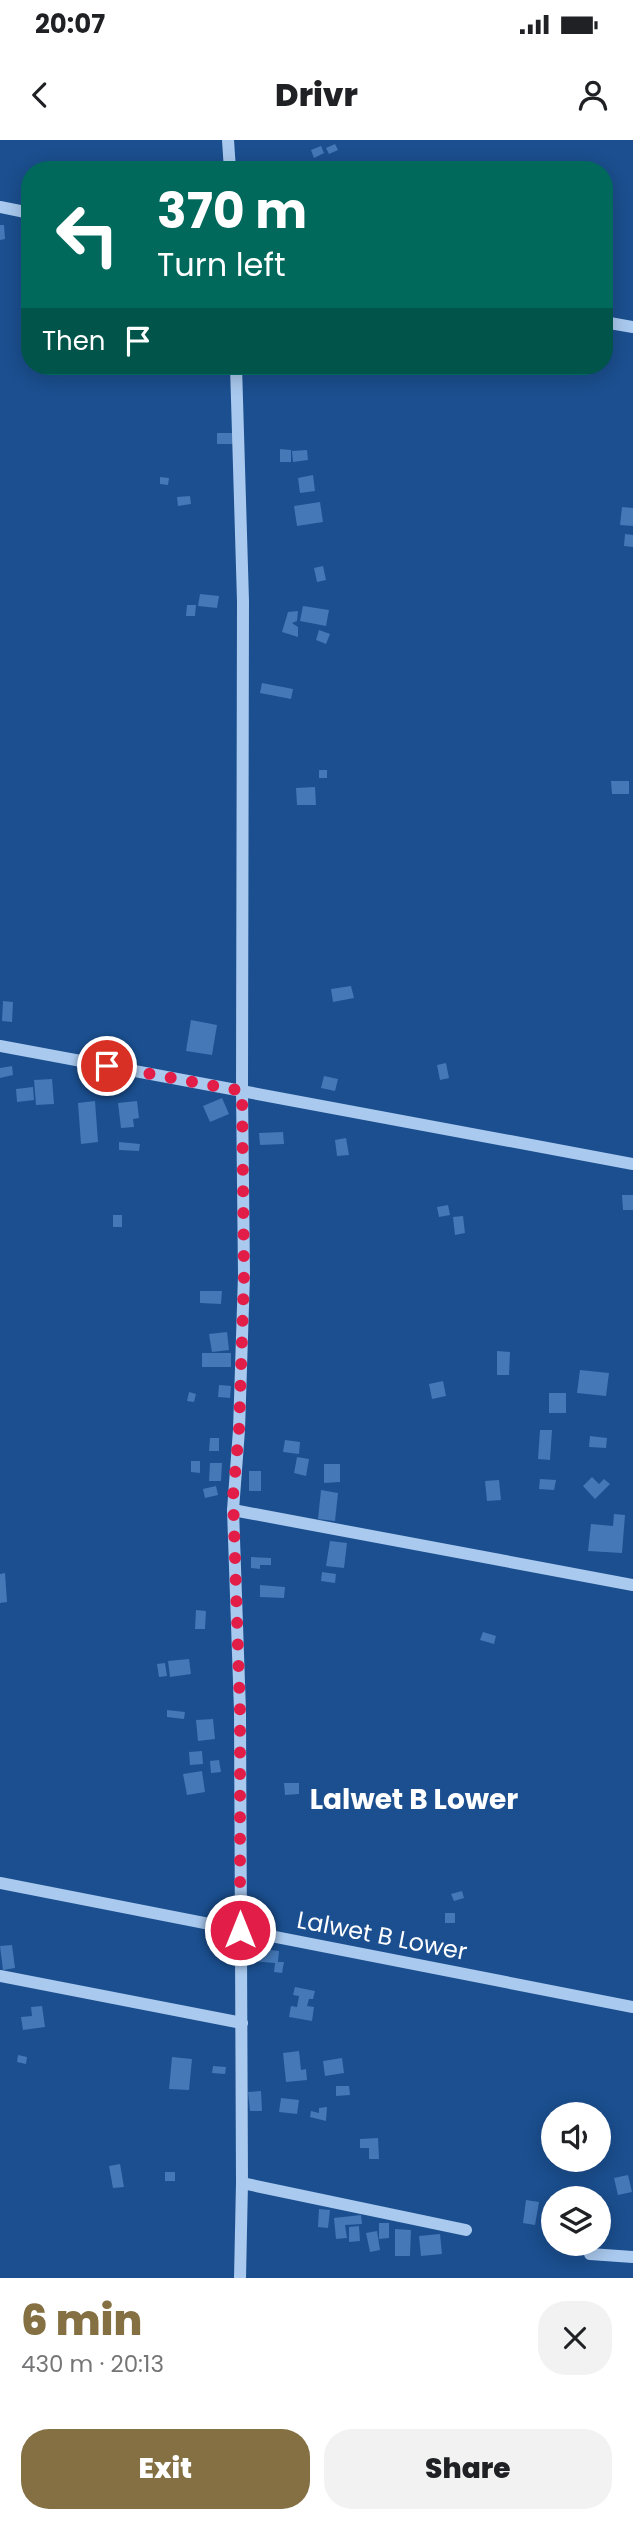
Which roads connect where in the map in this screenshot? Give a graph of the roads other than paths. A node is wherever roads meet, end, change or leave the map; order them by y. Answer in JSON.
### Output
{"nodes":[{"id":1,"x":229,"y":140,"type":"edge"},
{"id":2,"x":230,"y":161,"type":"edge"},
{"id":3,"x":0,"y":207,"type":"edge"},
{"id":4,"x":21,"y":211,"type":"edge"},
{"id":5,"x":613,"y":323,"type":"edge"},
{"id":6,"x":633,"y":327,"type":"edge"},
{"id":7,"x":236,"y":375,"type":"edge"},
{"id":8,"x":0,"y":1046,"type":"edge"},
{"id":9,"x":242,"y":1091,"type":"junction"},
{"id":10,"x":633,"y":1164,"type":"edge"},
{"id":11,"x":233,"y":1510,"type":"junction"},
{"id":12,"x":633,"y":1585,"type":"edge"},
{"id":13,"x":0,"y":1883,"type":"edge"},
{"id":14,"x":240,"y":1930,"type":"junction"},
{"id":15,"x":0,"y":1976,"type":"edge"},
{"id":16,"x":633,"y":2007,"type":"edge"},
{"id":17,"x":242,"y":2024,"type":"junction"},
{"id":18,"x":242,"y":2183,"type":"junction"},
{"id":19,"x":466,"y":2230,"type":"dead end"},
{"id":20,"x":611,"y":2255,"type":"edge"},
{"id":21,"x":633,"y":2257,"type":"edge"},
{"id":22,"x":240,"y":2278,"type":"edge"}],
"edges":[{"from":1,"to":2,"type":"street"},
{"from":3,"to":4,"type":"street"},
{"from":5,"to":6,"type":"street"},
{"from":7,"to":9,"type":"street"},
{"from":8,"to":9,"type":"street"},
{"from":9,"to":10,"type":"street"},
{"from":9,"to":11,"type":"street"},
{"from":11,"to":12,"type":"street"},
{"from":11,"to":14,"type":"street"},
{"from":13,"to":14,"type":"street","name":"Lalwet B Lower"},
{"from":14,"to":16,"type":"street","name":"Lalwet B Lower"},
{"from":14,"to":17,"type":"street"},
{"from":15,"to":17,"type":"street"},
{"from":17,"to":18,"type":"street"},
{"from":18,"to":19,"type":"street"},
{"from":18,"to":22,"type":"street"},
{"from":20,"to":21,"type":"street"}]}
